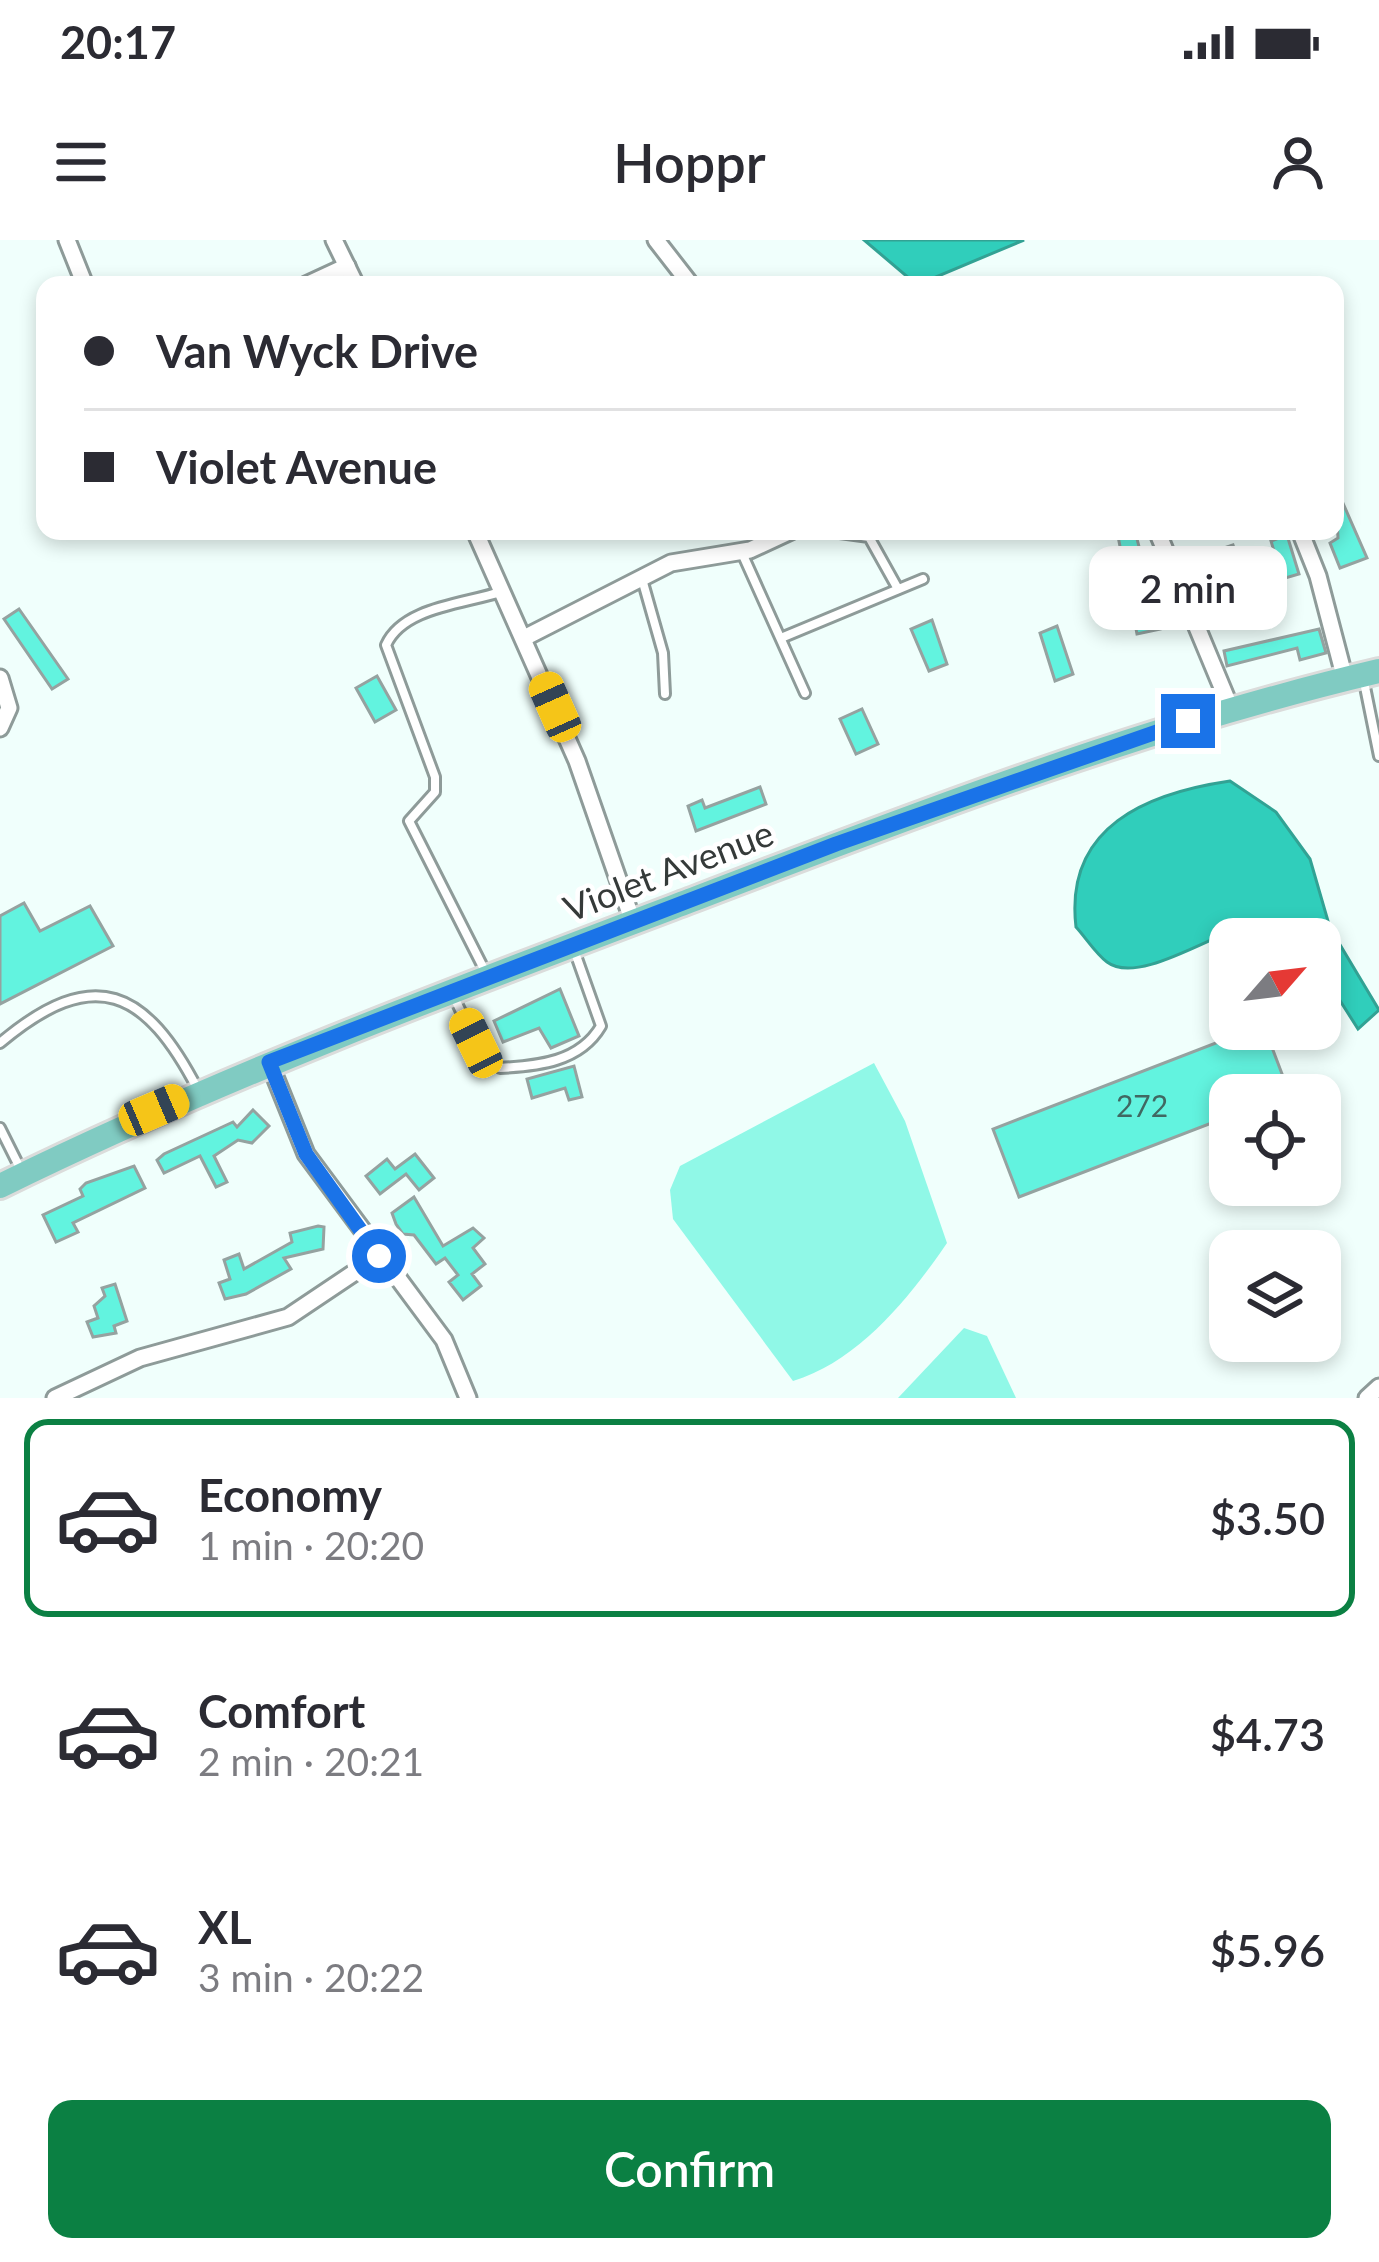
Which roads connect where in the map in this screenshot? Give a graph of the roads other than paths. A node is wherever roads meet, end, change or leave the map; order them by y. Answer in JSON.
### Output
{"nodes":[{"id":1,"x":67,"y":240,"type":"edge"},
{"id":2,"x":334,"y":240,"type":"edge"},
{"id":3,"x":656,"y":240,"type":"edge"},
{"id":4,"x":347,"y":266,"type":"junction"},
{"id":5,"x":81,"y":276,"type":"edge"},
{"id":6,"x":325,"y":276,"type":"edge"},
{"id":7,"x":352,"y":276,"type":"edge"},
{"id":8,"x":684,"y":276,"type":"edge"},
{"id":9,"x":480,"y":540,"type":"edge"},
{"id":10,"x":776,"y":540,"type":"edge"},
{"id":11,"x":871,"y":540,"type":"edge"},
{"id":12,"x":1161,"y":540,"type":"edge"},
{"id":13,"x":1304,"y":540,"type":"edge"},
{"id":14,"x":741,"y":551,"type":"junction"},
{"id":15,"x":642,"y":578,"type":"junction"},
{"id":16,"x":923,"y":579,"type":"dead end"},
{"id":17,"x":898,"y":589,"type":"junction"},
{"id":18,"x":503,"y":592,"type":"junction"},
{"id":19,"x":524,"y":638,"type":"junction"},
{"id":20,"x":781,"y":638,"type":"junction"},
{"id":21,"x":1362,"y":675,"type":"edge"},
{"id":22,"x":0,"y":678,"type":"edge"},
{"id":23,"x":805,"y":693,"type":"dead end"},
{"id":24,"x":665,"y":694,"type":"dead end"},
{"id":25,"x":1231,"y":709,"type":"junction"},
{"id":26,"x":0,"y":728,"type":"edge"},
{"id":27,"x":1379,"y":755,"type":"edge"},
{"id":28,"x":633,"y":922,"type":"junction"},
{"id":29,"x":573,"y":945,"type":"junction"},
{"id":30,"x":488,"y":978,"type":"junction"},
{"id":31,"x":452,"y":992,"type":"junction"},
{"id":32,"x":0,"y":1043,"type":"edge"},
{"id":33,"x":269,"y":1062,"type":"junction"},
{"id":34,"x":199,"y":1091,"type":"junction"},
{"id":35,"x":0,"y":1128,"type":"edge"},
{"id":36,"x":12,"y":1180,"type":"edge"},
{"id":37,"x":379,"y":1256,"type":"junction"},
{"id":38,"x":1379,"y":1387,"type":"edge"},
{"id":39,"x":55,"y":1398,"type":"edge"},
{"id":40,"x":468,"y":1398,"type":"edge"},
{"id":41,"x":1366,"y":1398,"type":"edge"}],
"edges":[{"from":1,"to":5,"type":"street"},
{"from":2,"to":4,"type":"street"},
{"from":3,"to":8,"type":"street"},
{"from":4,"to":6,"type":"street"},
{"from":4,"to":7,"type":"street"},
{"from":9,"to":18,"type":"street"},
{"from":10,"to":14,"type":"street"},
{"from":11,"to":17,"type":"lane"},
{"from":12,"to":25,"type":"street"},
{"from":13,"to":21,"type":"street"},
{"from":14,"to":15,"type":"street"},
{"from":14,"to":20,"type":"lane"},
{"from":15,"to":19,"type":"street"},
{"from":15,"to":24,"type":"lane"},
{"from":16,"to":17,"type":"lane"},
{"from":17,"to":20,"type":"lane"},
{"from":18,"to":19,"type":"street"},
{"from":18,"to":30,"type":"lane"},
{"from":19,"to":28,"type":"street"},
{"from":20,"to":23,"type":"lane"},
{"from":21,"to":25,"type":"main road","name":"Violet Avenue"},
{"from":21,"to":27,"type":"lane"},
{"from":22,"to":26,"type":"street"},
{"from":25,"to":28,"type":"main road","name":"Violet Avenue"},
{"from":28,"to":29,"type":"main road","name":"Violet Avenue"},
{"from":29,"to":30,"type":"main road","name":"Violet Avenue"},
{"from":29,"to":31,"type":"lane"},
{"from":30,"to":31,"type":"main road","name":"Violet Avenue"},
{"from":31,"to":33,"type":"main road","name":"Violet Avenue"},
{"from":32,"to":34,"type":"lane"},
{"from":33,"to":34,"type":"main road","name":"Violet Avenue"},
{"from":33,"to":37,"type":"street"},
{"from":34,"to":36,"type":"main road","name":"Violet Avenue"},
{"from":35,"to":36,"type":"lane"},
{"from":37,"to":39,"type":"street"},
{"from":37,"to":40,"type":"street"},
{"from":38,"to":41,"type":"street"}]}
